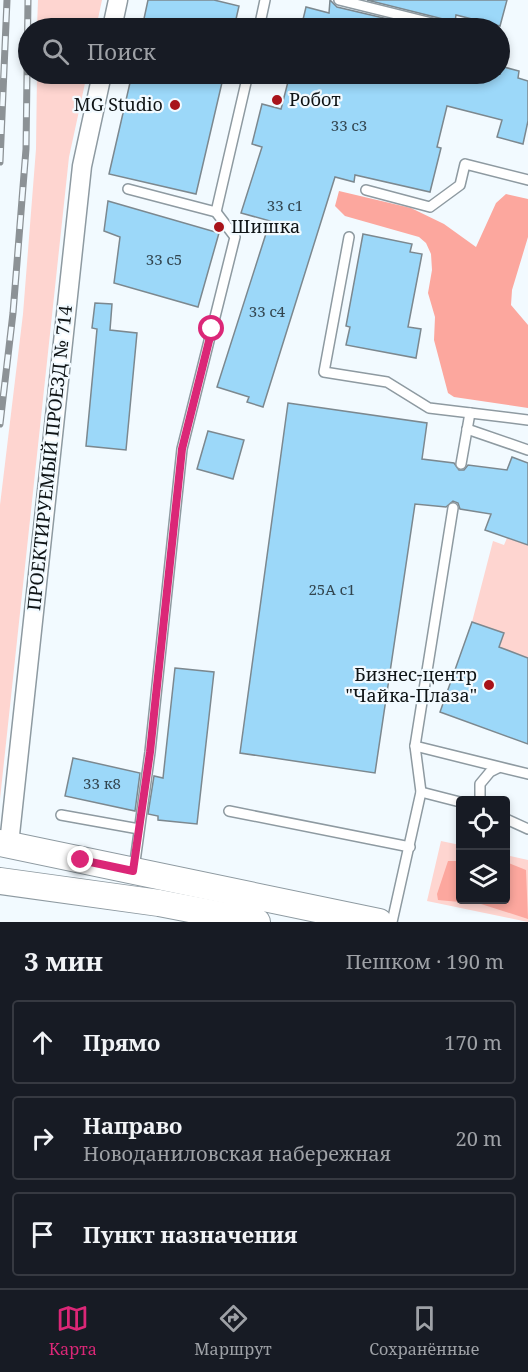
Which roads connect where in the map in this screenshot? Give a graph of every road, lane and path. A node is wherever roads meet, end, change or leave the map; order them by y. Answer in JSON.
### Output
{"nodes":[{"id":1,"x":118,"y":0,"type":"edge"},
{"id":2,"x":265,"y":0,"type":"edge"},
{"id":3,"x":339,"y":0,"type":"edge"},
{"id":4,"x":114,"y":18,"type":"edge"},
{"id":5,"x":261,"y":18,"type":"edge"},
{"id":6,"x":412,"y":18,"type":"edge"},
{"id":7,"x":100,"y":84,"type":"edge"},
{"id":8,"x":246,"y":84,"type":"edge"},
{"id":9,"x":528,"y":180,"type":"edge"},
{"id":10,"x":128,"y":189,"type":"dead end"},
{"id":11,"x":366,"y":190,"type":"dead end"},
{"id":12,"x":216,"y":212,"type":"junction"},
{"id":13,"x":349,"y":237,"type":"dead end"},
{"id":14,"x":470,"y":413,"type":"junction"},
{"id":15,"x":528,"y":420,"type":"edge"},
{"id":16,"x":467,"y":429,"type":"junction"},
{"id":17,"x":528,"y":450,"type":"edge"},
{"id":18,"x":461,"y":464,"type":"dead end"},
{"id":19,"x":453,"y":508,"type":"dead end"},
{"id":20,"x":415,"y":746,"type":"junction"},
{"id":21,"x":498,"y":768,"type":"junction"},
{"id":22,"x":528,"y":774,"type":"edge"},
{"id":23,"x":421,"y":792,"type":"junction"},
{"id":24,"x":480,"y":796,"type":"edge"},
{"id":25,"x":456,"y":801,"type":"edge"},
{"id":26,"x":229,"y":811,"type":"dead end"},
{"id":27,"x":61,"y":814,"type":"dead end"},
{"id":28,"x":510,"y":821,"type":"edge"},
{"id":29,"x":139,"y":829,"type":"junction"},
{"id":30,"x":528,"y":829,"type":"edge"},
{"id":31,"x":4,"y":844,"type":"edge"},
{"id":32,"x":410,"y":847,"type":"junction"},
{"id":33,"x":133,"y":871,"type":"junction"},
{"id":34,"x":0,"y":881,"type":"edge"},
{"id":35,"x":257,"y":922,"type":"edge"},
{"id":36,"x":379,"y":922,"type":"edge"},
{"id":37,"x":392,"y":922,"type":"edge"}],
"edges":[{"from":1,"to":4,"type":"street"},
{"from":2,"to":5,"type":"lane"},
{"from":3,"to":6,"type":"lane"},
{"from":7,"to":31,"type":"street","name":"ПРОЕКТИРУЕМЫЙ ПРОЕЗД № 714"},
{"from":8,"to":12,"type":"lane"},
{"from":9,"to":11,"type":"lane"},
{"from":10,"to":12,"type":"lane"},
{"from":12,"to":29,"type":"lane"},
{"from":13,"to":14,"type":"lane"},
{"from":14,"to":15,"type":"lane"},
{"from":14,"to":16,"type":"lane"},
{"from":16,"to":17,"type":"lane"},
{"from":16,"to":18,"type":"lane"},
{"from":19,"to":20,"type":"lane"},
{"from":20,"to":21,"type":"lane"},
{"from":20,"to":23,"type":"lane"},
{"from":21,"to":22,"type":"lane"},
{"from":21,"to":24,"type":"lane"},
{"from":23,"to":25,"type":"lane"},
{"from":23,"to":32,"type":"lane"},
{"from":26,"to":32,"type":"lane"},
{"from":27,"to":29,"type":"lane"},
{"from":28,"to":30,"type":"lane"},
{"from":29,"to":33,"type":"lane"},
{"from":31,"to":33,"type":"main road"},
{"from":32,"to":37,"type":"lane"},
{"from":33,"to":36,"type":"main road"},
{"from":34,"to":35,"type":"main road"}]}
